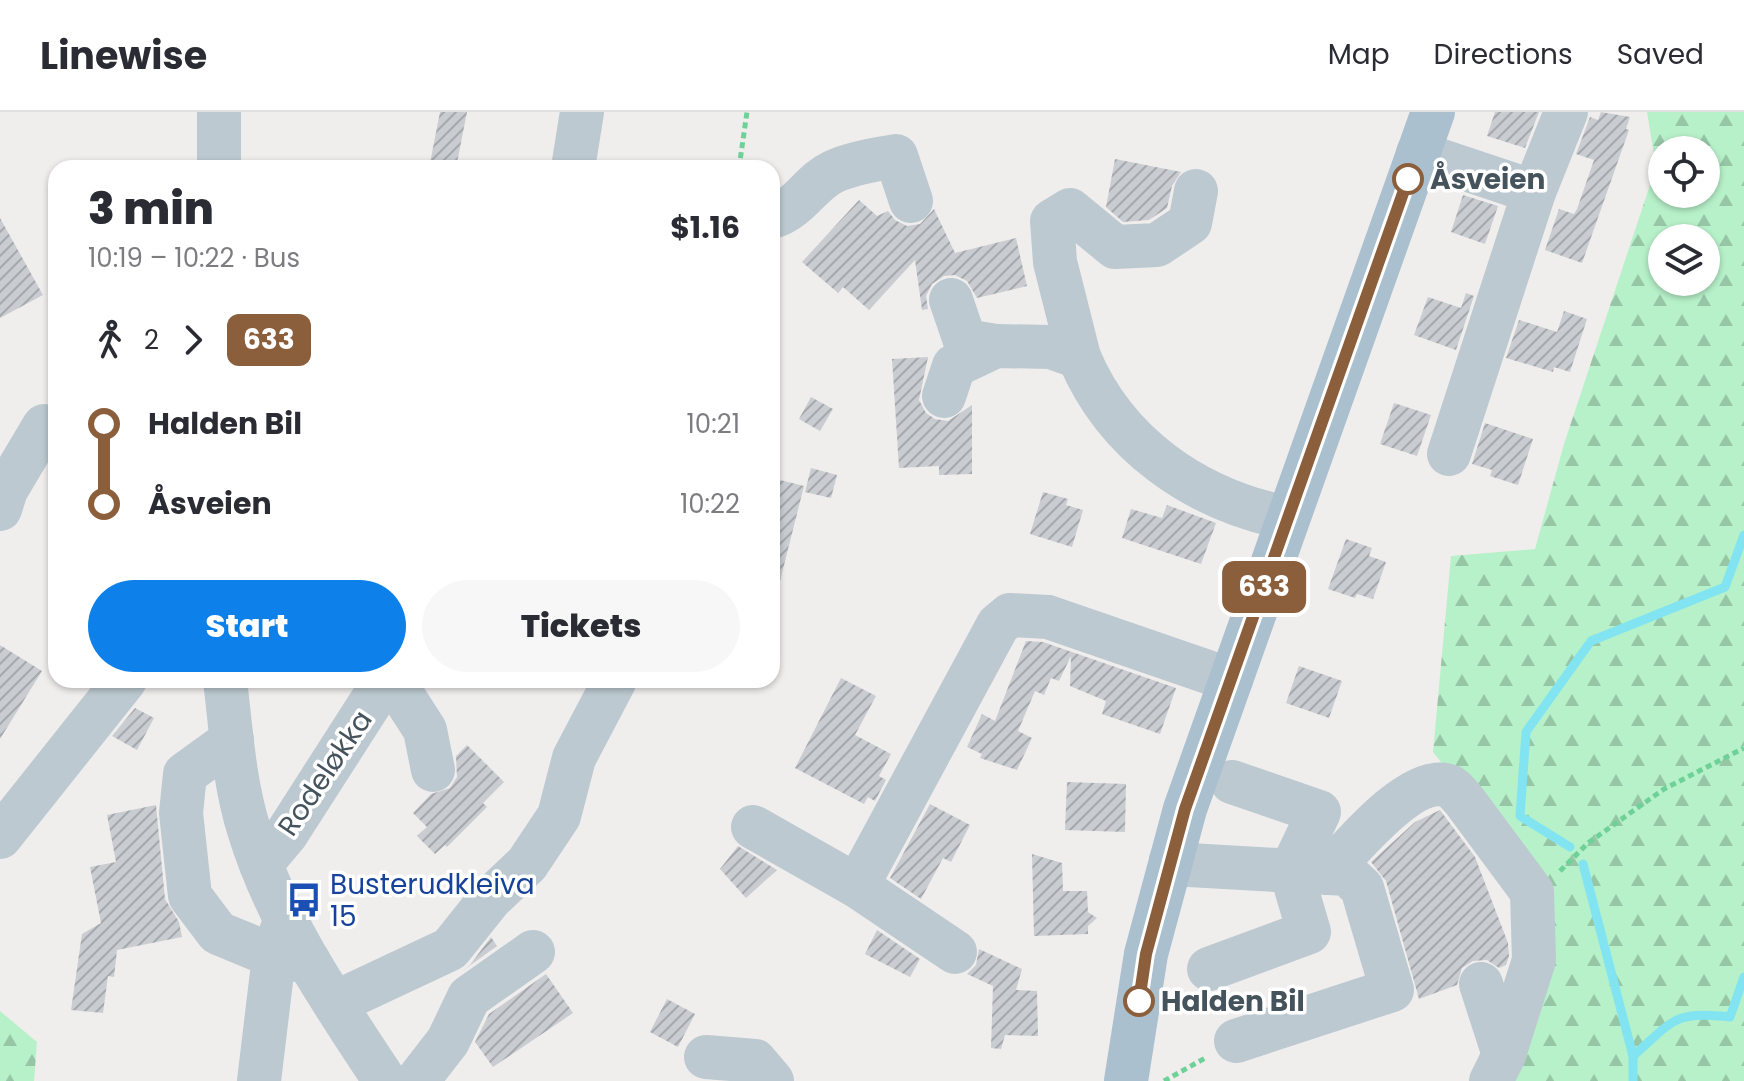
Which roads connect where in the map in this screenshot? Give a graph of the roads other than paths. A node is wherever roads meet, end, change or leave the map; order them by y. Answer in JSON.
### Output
{"nodes":[{"id":1,"x":219,"y":112,"type":"edge"},
{"id":2,"x":582,"y":112,"type":"edge"},
{"id":3,"x":1433,"y":112,"type":"edge"},
{"id":4,"x":1566,"y":112,"type":"edge"},
{"id":5,"x":1418,"y":153,"type":"junction"},
{"id":6,"x":219,"y":160,"type":"edge"},
{"id":7,"x":574,"y":160,"type":"edge"},
{"id":8,"x":1196,"y":191,"type":"dead end"},
{"id":9,"x":1534,"y":192,"type":"junction"},
{"id":10,"x":911,"y":201,"type":"dead end"},
{"id":11,"x":780,"y":212,"type":"edge"},
{"id":12,"x":951,"y":300,"type":"dead end"},
{"id":13,"x":996,"y":346,"type":"junction"},
{"id":14,"x":1079,"y":357,"type":"junction"},
{"id":15,"x":944,"y":396,"type":"dead end"},
{"id":16,"x":48,"y":423,"type":"edge"},
{"id":17,"x":48,"y":425,"type":"edge"},
{"id":18,"x":0,"y":449,"type":"edge"},
{"id":19,"x":1449,"y":454,"type":"dead end"},
{"id":20,"x":0,"y":509,"type":"edge"},
{"id":21,"x":1288,"y":518,"type":"junction"},
{"id":22,"x":1231,"y":680,"type":"junction"},
{"id":23,"x":226,"y":688,"type":"edge"},
{"id":24,"x":380,"y":688,"type":"edge"},
{"id":25,"x":398,"y":688,"type":"edge"},
{"id":26,"x":611,"y":688,"type":"edge"},
{"id":27,"x":140,"y":689,"type":"edge"},
{"id":28,"x":232,"y":740,"type":"junction"},
{"id":29,"x":433,"y":770,"type":"dead end"},
{"id":30,"x":1232,"y":782,"type":"dead end"},
{"id":31,"x":753,"y":827,"type":"dead end"},
{"id":32,"x":0,"y":837,"type":"edge"},
{"id":33,"x":1171,"y":860,"type":"junction"},
{"id":34,"x":261,"y":864,"type":"junction"},
{"id":35,"x":1310,"y":872,"type":"junction"},
{"id":36,"x":857,"y":886,"type":"junction"},
{"id":37,"x":289,"y":946,"type":"junction"},
{"id":38,"x":533,"y":952,"type":"dead end"},
{"id":39,"x":955,"y":952,"type":"dead end"},
{"id":40,"x":1209,"y":969,"type":"dead end"},
{"id":41,"x":1481,"y":984,"type":"dead end"},
{"id":42,"x":335,"y":1003,"type":"junction"},
{"id":43,"x":1236,"y":1041,"type":"road end"},
{"id":44,"x":706,"y":1057,"type":"dead end"},
{"id":45,"x":1497,"y":1068,"type":"edge"},
{"id":46,"x":259,"y":1081,"type":"edge"},
{"id":47,"x":385,"y":1081,"type":"edge"},
{"id":48,"x":417,"y":1081,"type":"edge"},
{"id":49,"x":772,"y":1081,"type":"edge"},
{"id":50,"x":1126,"y":1081,"type":"edge"}],
"edges":[{"from":1,"to":6,"type":"street"},
{"from":2,"to":7,"type":"street"},
{"from":3,"to":5,"type":"main road"},
{"from":4,"to":9,"type":"street"},
{"from":5,"to":9,"type":"street"},
{"from":5,"to":21,"type":"main road"},
{"from":8,"to":14,"type":"street"},
{"from":9,"to":19,"type":"street"},
{"from":10,"to":11,"type":"street"},
{"from":12,"to":13,"type":"street"},
{"from":13,"to":14,"type":"street"},
{"from":13,"to":15,"type":"street"},
{"from":14,"to":21,"type":"street"},
{"from":16,"to":18,"type":"street"},
{"from":17,"to":20,"type":"street"},
{"from":21,"to":22,"type":"main road"},
{"from":22,"to":33,"type":"main road"},
{"from":22,"to":36,"type":"street"},
{"from":23,"to":28,"type":"street"},
{"from":24,"to":34,"type":"street","name":"Rodeløkka"},
{"from":25,"to":29,"type":"street"},
{"from":26,"to":42,"type":"street"},
{"from":27,"to":32,"type":"street"},
{"from":28,"to":34,"type":"street"},
{"from":28,"to":37,"type":"street"},
{"from":30,"to":35,"type":"street"},
{"from":31,"to":36,"type":"street"},
{"from":33,"to":35,"type":"street"},
{"from":33,"to":50,"type":"main road"},
{"from":34,"to":37,"type":"street"},
{"from":35,"to":40,"type":"street"},
{"from":35,"to":43,"type":"street"},
{"from":35,"to":45,"type":"street"},
{"from":36,"to":39,"type":"street"},
{"from":37,"to":42,"type":"street"},
{"from":37,"to":46,"type":"street"},
{"from":38,"to":48,"type":"street"},
{"from":41,"to":45,"type":"street"},
{"from":42,"to":47,"type":"street"},
{"from":44,"to":49,"type":"street"}]}
